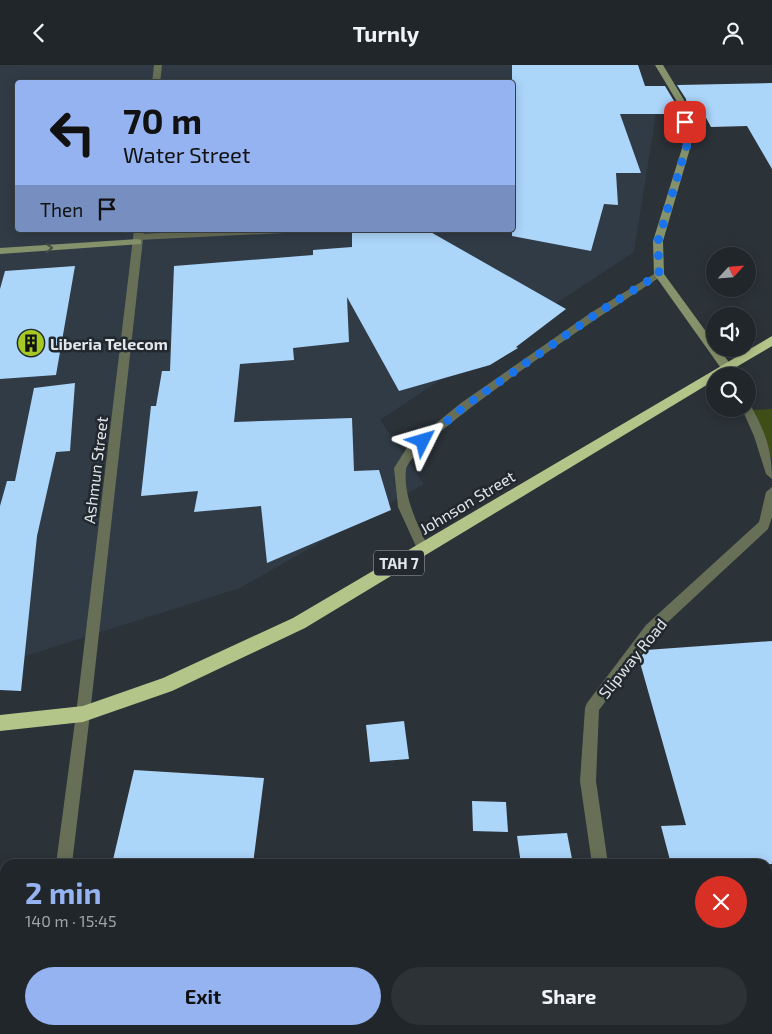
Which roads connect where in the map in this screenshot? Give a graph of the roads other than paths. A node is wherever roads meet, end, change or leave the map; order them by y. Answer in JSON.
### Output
{"nodes":[{"id":1,"x":158,"y":65,"type":"edge"},
{"id":2,"x":659,"y":65,"type":"edge"},
{"id":3,"x":156,"y":80,"type":"edge"},
{"id":4,"x":235,"y":232,"type":"edge"},
{"id":5,"x":138,"y":236,"type":"edge"},
{"id":6,"x":0,"y":251,"type":"edge"},
{"id":7,"x":659,"y":274,"type":"junction"},
{"id":8,"x":772,"y":340,"type":"edge"},
{"id":9,"x":725,"y":367,"type":"edge"},
{"id":10,"x":736,"y":367,"type":"edge"},
{"id":11,"x":706,"y":385,"type":"edge"},
{"id":12,"x":751,"y":417,"type":"edge"},
{"id":13,"x":772,"y":474,"type":"edge"},
{"id":14,"x":772,"y":492,"type":"edge"},
{"id":15,"x":423,"y":549,"type":"junction"},
{"id":16,"x":83,"y":714,"type":"junction"},
{"id":17,"x":0,"y":723,"type":"edge"},
{"id":18,"x":65,"y":859,"type":"edge"},
{"id":19,"x":599,"y":859,"type":"edge"}],
"edges":[{"from":1,"to":3,"type":"street"},
{"from":2,"to":7,"type":"street"},
{"from":4,"to":5,"type":"street"},
{"from":6,"to":5,"type":"street","one_way":true},
{"from":5,"to":16,"type":"street","name":"Ashmun Street"},
{"from":7,"to":9,"type":"street"},
{"from":7,"to":15,"type":"street"},
{"from":8,"to":10,"type":"highway","name":"Johnson Street","number":"TAH 7"},
{"from":11,"to":15,"type":"highway","name":"Johnson Street","number":"TAH 7"},
{"from":12,"to":13,"type":"street"},
{"from":14,"to":19,"type":"street","name":"Slipway Road"},
{"from":15,"to":16,"type":"highway","name":"Johnson Street","number":"TAH 7"},
{"from":16,"to":17,"type":"highway","name":"Johnson Street","number":"TAH 7"},
{"from":16,"to":18,"type":"street","name":"Ashmun Street"}]}
